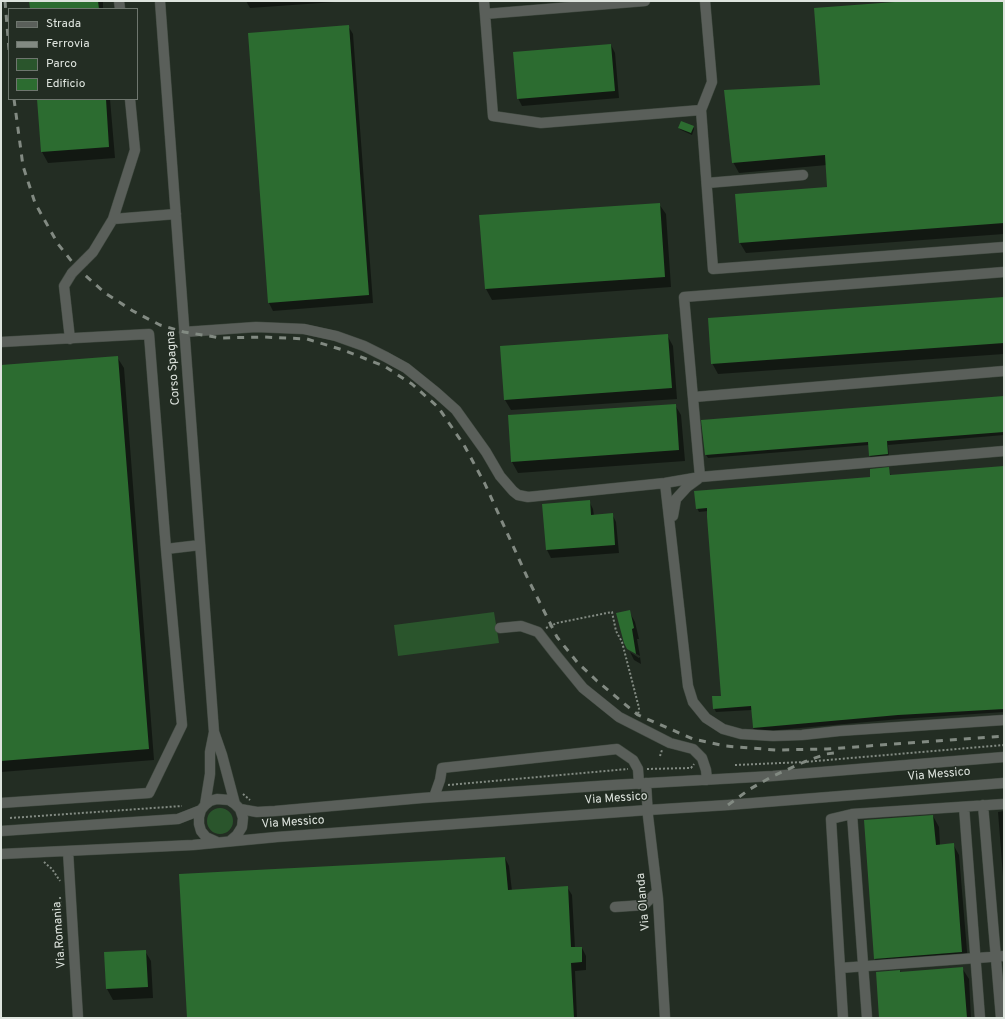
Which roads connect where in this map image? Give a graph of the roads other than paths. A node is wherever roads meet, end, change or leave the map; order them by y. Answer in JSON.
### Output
{"nodes":[{"id":1,"x":160,"y":1,"type":"edge"},
{"id":2,"x":484,"y":1,"type":"edge"},
{"id":3,"x":645,"y":1,"type":"edge"},
{"id":4,"x":705,"y":1,"type":"edge"},
{"id":5,"x":486,"y":14,"type":"junction"},
{"id":6,"x":130,"y":100,"type":"edge"},
{"id":7,"x":701,"y":110,"type":"junction"},
{"id":8,"x":803,"y":175,"type":"dead end"},
{"id":9,"x":707,"y":183,"type":"junction"},
{"id":10,"x":176,"y":214,"type":"junction"},
{"id":11,"x":113,"y":219,"type":"junction"},
{"id":12,"x":1004,"y":247,"type":"edge"},
{"id":13,"x":1004,"y":272,"type":"edge"},
{"id":14,"x":184,"y":332,"type":"junction"},
{"id":15,"x":70,"y":339,"type":"junction"},
{"id":16,"x":1,"y":342,"type":"edge"},
{"id":17,"x":1004,"y":372,"type":"edge"},
{"id":18,"x":694,"y":397,"type":"junction"},
{"id":19,"x":1004,"y":451,"type":"edge"},
{"id":20,"x":700,"y":478,"type":"junction"},
{"id":21,"x":665,"y":483,"type":"junction"},
{"id":22,"x":671,"y":527,"type":"junction"},
{"id":23,"x":200,"y":545,"type":"junction"},
{"id":24,"x":166,"y":549,"type":"junction"},
{"id":25,"x":500,"y":628,"type":"dead end"},
{"id":26,"x":1004,"y":720,"type":"edge"},
{"id":27,"x":214,"y":732,"type":"junction"},
{"id":28,"x":1004,"y":757,"type":"edge"},
{"id":29,"x":707,"y":780,"type":"junction"},
{"id":30,"x":1004,"y":783,"type":"edge"},
{"id":31,"x":642,"y":784,"type":"junction"},
{"id":32,"x":434,"y":797,"type":"junction"},
{"id":33,"x":1,"y":803,"type":"edge"},
{"id":34,"x":1004,"y":804,"type":"edge"},
{"id":35,"x":983,"y":805,"type":"junction"},
{"id":36,"x":237,"y":806,"type":"junction"},
{"id":37,"x":203,"y":807,"type":"junction"},
{"id":38,"x":964,"y":807,"type":"junction"},
{"id":39,"x":648,"y":810,"type":"junction"},
{"id":40,"x":852,"y":814,"type":"junction"},
{"id":41,"x":1,"y":831,"type":"edge"},
{"id":42,"x":230,"y":841,"type":"junction"},
{"id":43,"x":219,"y":843,"type":"junction"},
{"id":44,"x":68,"y":851,"type":"junction"},
{"id":45,"x":1,"y":854,"type":"edge"},
{"id":46,"x":657,"y":892,"type":"junction"},
{"id":47,"x":615,"y":907,"type":"dead end"},
{"id":48,"x":1000,"y":957,"type":"edge"},
{"id":49,"x":976,"y":959,"type":"junction"},
{"id":50,"x":864,"y":966,"type":"junction"},
{"id":51,"x":840,"y":968,"type":"junction"},
{"id":52,"x":78,"y":1018,"type":"edge"},
{"id":53,"x":666,"y":1018,"type":"edge"},
{"id":54,"x":843,"y":1018,"type":"edge"},
{"id":55,"x":867,"y":1018,"type":"edge"},
{"id":56,"x":980,"y":1018,"type":"edge"},
{"id":57,"x":1000,"y":1018,"type":"edge"}],
"edges":[{"from":1,"to":10,"type":"street","name":"Corso Spagna"},
{"from":2,"to":5,"type":"street"},
{"from":3,"to":5,"type":"street"},
{"from":4,"to":7,"type":"street"},
{"from":5,"to":7,"type":"street"},
{"from":6,"to":11,"type":"street"},
{"from":7,"to":9,"type":"street"},
{"from":8,"to":9,"type":"street"},
{"from":9,"to":12,"type":"street"},
{"from":10,"to":11,"type":"street"},
{"from":10,"to":14,"type":"street","name":"Corso Spagna"},
{"from":11,"to":15,"type":"street","bridge":true},
{"from":13,"to":18,"type":"street"},
{"from":14,"to":21,"type":"street"},
{"from":14,"to":23,"type":"street","name":"Corso Spagna"},
{"from":15,"to":16,"type":"street"},
{"from":15,"to":24,"type":"street"},
{"from":17,"to":18,"type":"street"},
{"from":18,"to":20,"type":"street"},
{"from":19,"to":20,"type":"street"},
{"from":20,"to":21,"type":"street"},
{"from":20,"to":22,"type":"street"},
{"from":21,"to":22,"type":"street"},
{"from":22,"to":26,"type":"street"},
{"from":23,"to":24,"type":"street"},
{"from":23,"to":27,"type":"street","name":"Corso Spagna"},
{"from":24,"to":33,"type":"street"},
{"from":25,"to":29,"type":"street"},
{"from":27,"to":36,"type":"street","name":"Corso Spagna"},
{"from":27,"to":37,"type":"street","name":"Corso Spagna"},
{"from":28,"to":29,"type":"street","name":"Via Messico"},
{"from":29,"to":31,"type":"street","name":"Via Messico"},
{"from":30,"to":39,"type":"street","name":"Via Messico"},
{"from":31,"to":32,"type":"street","name":"Via Messico"},
{"from":31,"to":32,"type":"street","name":"Via Olanda"},
{"from":31,"to":39,"type":"street","name":"Via Olanda"},
{"from":32,"to":36,"type":"street","name":"Via Messico"},
{"from":34,"to":35,"type":"street"},
{"from":35,"to":38,"type":"street"},
{"from":35,"to":48,"type":"street"},
{"from":36,"to":37,"type":"street","name":"Via Messico"},
{"from":36,"to":42,"type":"street"},
{"from":37,"to":41,"type":"street","name":"Via Messico"},
{"from":37,"to":43,"type":"street"},
{"from":38,"to":40,"type":"street"},
{"from":38,"to":49,"type":"street"},
{"from":39,"to":42,"type":"street","name":"Via Messico"},
{"from":39,"to":46,"type":"street","name":"Via Olanda"},
{"from":40,"to":50,"type":"street"},
{"from":40,"to":51,"type":"street"},
{"from":42,"to":43,"type":"street","name":"Via Messico"},
{"from":43,"to":44,"type":"street","name":"Via Messico"},
{"from":44,"to":45,"type":"street","name":"Via Messico"},
{"from":44,"to":52,"type":"street","name":"Via Romania"},
{"from":46,"to":47,"type":"street"},
{"from":46,"to":53,"type":"street","name":"Via Olanda"},
{"from":48,"to":49,"type":"street"},
{"from":48,"to":57,"type":"street"},
{"from":49,"to":50,"type":"street"},
{"from":49,"to":56,"type":"street"},
{"from":50,"to":51,"type":"street"},
{"from":50,"to":55,"type":"street"},
{"from":51,"to":54,"type":"street"}]}
